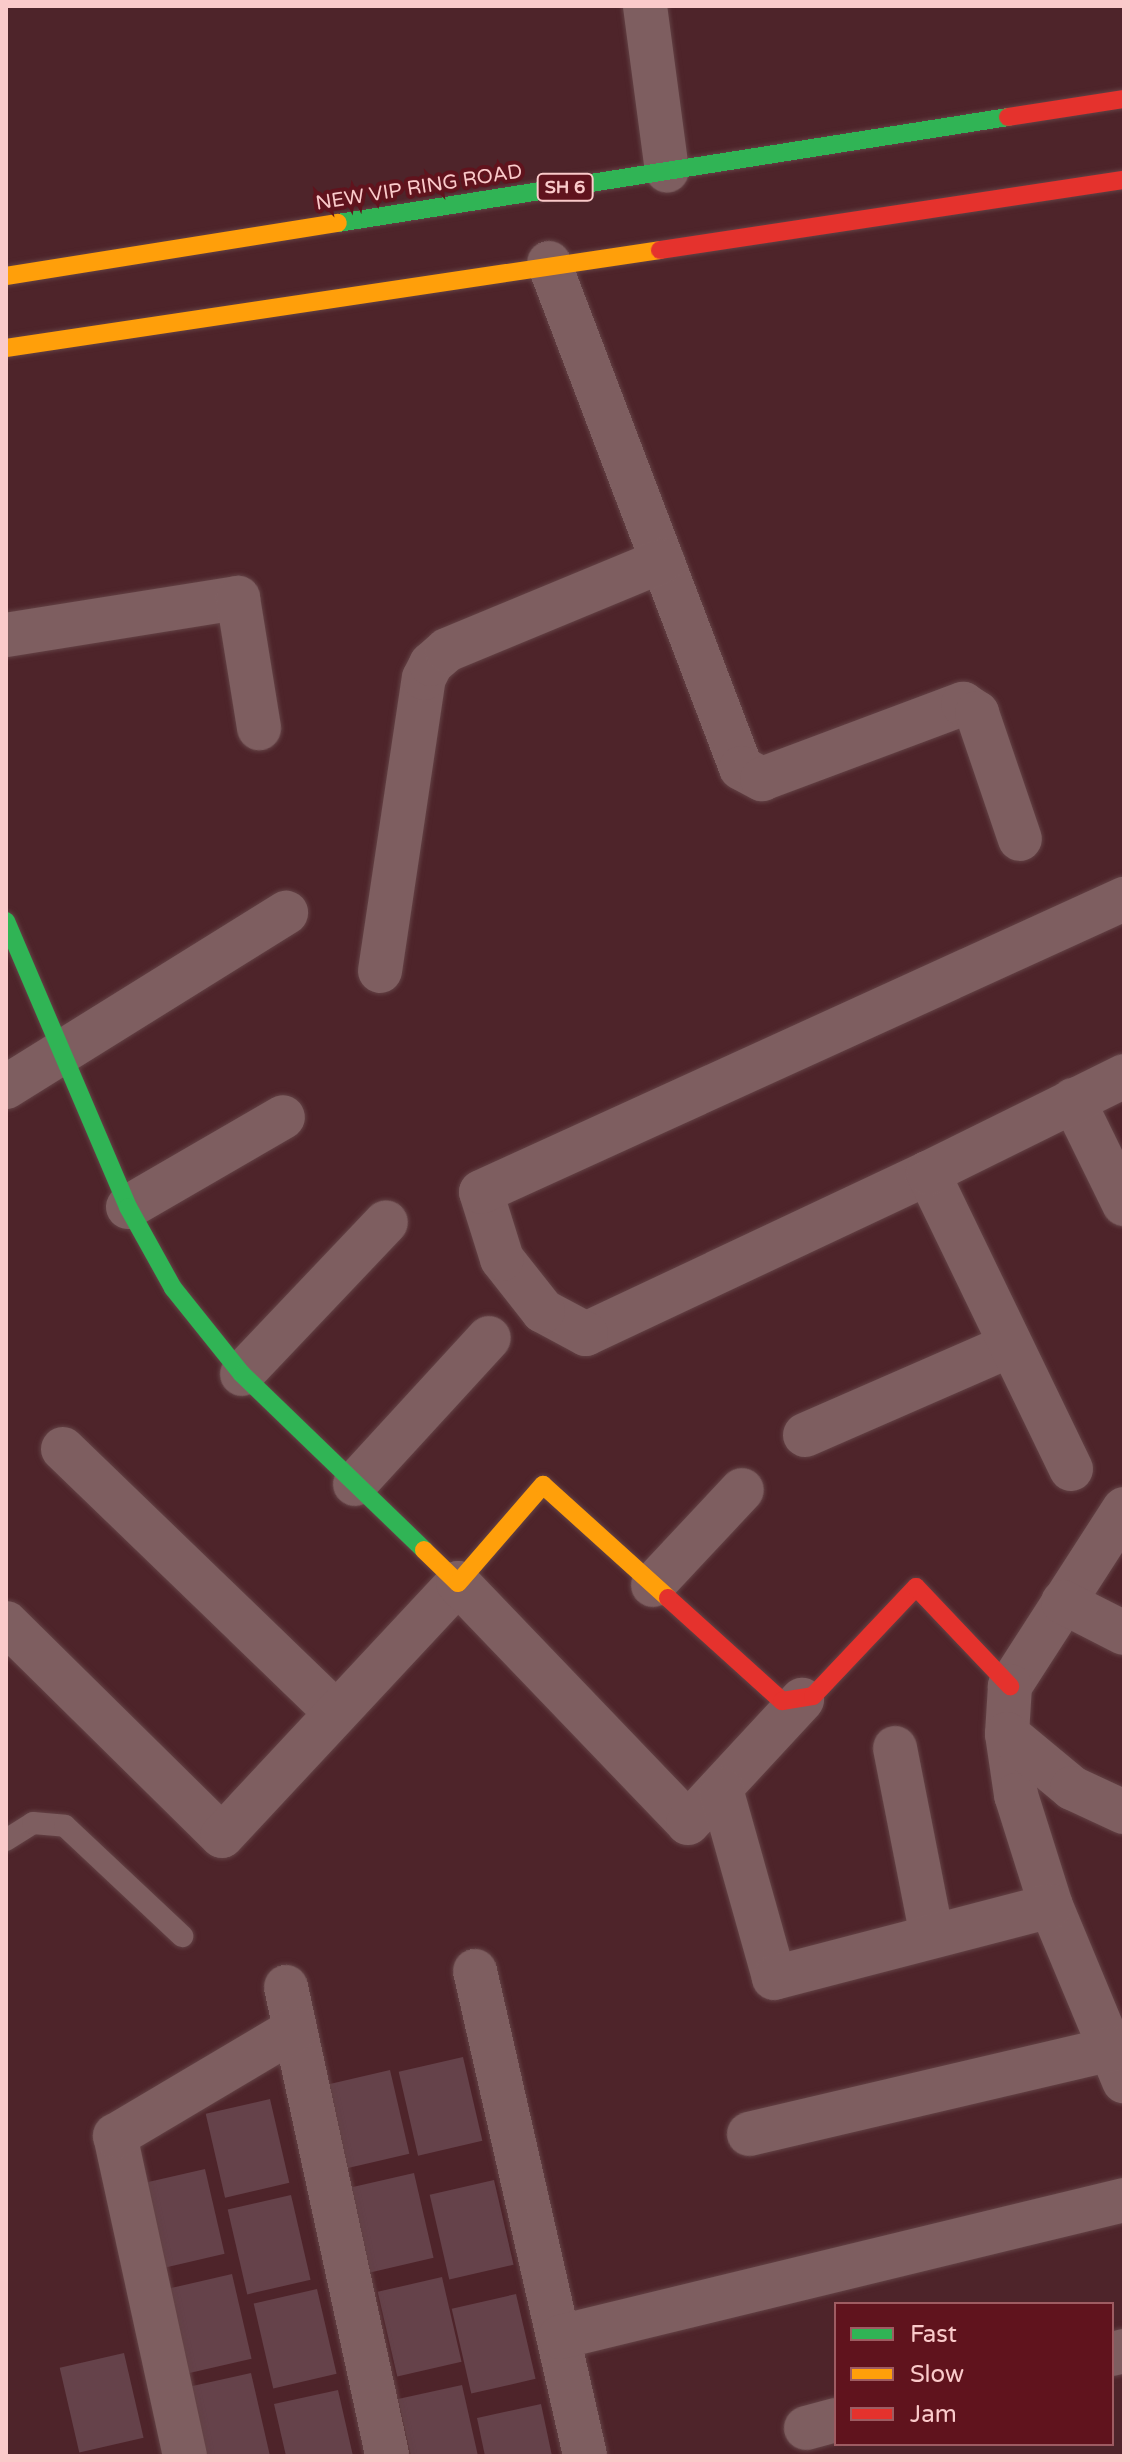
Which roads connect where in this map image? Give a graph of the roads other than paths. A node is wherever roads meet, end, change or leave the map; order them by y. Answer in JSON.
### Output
{"nodes":[{"id":1,"x":645,"y":6,"type":"edge"},
{"id":2,"x":1124,"y":99,"type":"edge"},
{"id":3,"x":667,"y":171,"type":"junction"},
{"id":4,"x":1124,"y":180,"type":"edge"},
{"id":5,"x":549,"y":263,"type":"junction"},
{"id":6,"x":6,"y":276,"type":"edge"},
{"id":7,"x":6,"y":348,"type":"edge"},
{"id":8,"x":662,"y":561,"type":"junction"},
{"id":9,"x":6,"y":635,"type":"edge"},
{"id":10,"x":259,"y":728,"type":"dead end"},
{"id":11,"x":1020,"y":839,"type":"dead end"},
{"id":12,"x":1124,"y":899,"type":"edge"},
{"id":13,"x":286,"y":913,"type":"dead end"},
{"id":14,"x":6,"y":921,"type":"edge"},
{"id":15,"x":380,"y":971,"type":"dead end"},
{"id":16,"x":64,"y":1052,"type":"junction"},
{"id":17,"x":1124,"y":1076,"type":"edge"},
{"id":18,"x":6,"y":1087,"type":"edge"},
{"id":19,"x":1073,"y":1100,"type":"junction"},
{"id":20,"x":283,"y":1117,"type":"dead end"},
{"id":21,"x":928,"y":1173,"type":"junction"},
{"id":22,"x":1124,"y":1204,"type":"edge"},
{"id":23,"x":128,"y":1207,"type":"junction"},
{"id":24,"x":386,"y":1222,"type":"dead end"},
{"id":25,"x":489,"y":1338,"type":"dead end"},
{"id":26,"x":1009,"y":1346,"type":"junction"},
{"id":27,"x":242,"y":1374,"type":"junction"},
{"id":28,"x":805,"y":1435,"type":"dead end"},
{"id":29,"x":63,"y":1449,"type":"dead end"},
{"id":30,"x":1071,"y":1469,"type":"dead end"},
{"id":31,"x":355,"y":1484,"type":"junction"},
{"id":32,"x":742,"y":1490,"type":"dead end"},
{"id":33,"x":1124,"y":1509,"type":"edge"},
{"id":34,"x":458,"y":1583,"type":"junction"},
{"id":35,"x":653,"y":1585,"type":"junction"},
{"id":36,"x":1063,"y":1602,"type":"junction"},
{"id":37,"x":6,"y":1623,"type":"edge"},
{"id":38,"x":1124,"y":1633,"type":"edge"},
{"id":39,"x":1010,"y":1686,"type":"junction"},
{"id":40,"x":802,"y":1700,"type":"junction"},
{"id":41,"x":335,"y":1712,"type":"junction"},
{"id":42,"x":1007,"y":1734,"type":"junction"},
{"id":43,"x":895,"y":1748,"type":"dead end"},
{"id":44,"x":721,"y":1789,"type":"junction"},
{"id":45,"x":1124,"y":1812,"type":"edge"},
{"id":46,"x":6,"y":1840,"type":"edge"},
{"id":47,"x":1051,"y":1906,"type":"junction"},
{"id":48,"x":931,"y":1932,"type":"junction"},
{"id":49,"x":182,"y":1936,"type":"dead end"},
{"id":50,"x":475,"y":1971,"type":"dead end"},
{"id":51,"x":286,"y":1987,"type":"dead end"},
{"id":52,"x":295,"y":2029,"type":"junction"},
{"id":53,"x":1117,"y":2065,"type":"edge"},
{"id":54,"x":749,"y":2134,"type":"dead end"},
{"id":55,"x":1124,"y":2200,"type":"edge"},
{"id":56,"x":560,"y":2337,"type":"junction"},
{"id":57,"x":185,"y":2456,"type":"edge"},
{"id":58,"x":387,"y":2456,"type":"edge"},
{"id":59,"x":585,"y":2456,"type":"edge"}],
"edges":[{"from":1,"to":3,"type":"street"},
{"from":2,"to":3,"type":"main road","name":"NEW VIP RING ROAD","number":"SH 6"},
{"from":3,"to":6,"type":"main road","name":"NEW VIP RING ROAD","number":"SH 6"},
{"from":4,"to":5,"type":"main road"},
{"from":5,"to":7,"type":"main road"},
{"from":5,"to":8,"type":"street"},
{"from":8,"to":11,"type":"street"},
{"from":8,"to":15,"type":"street"},
{"from":9,"to":10,"type":"street"},
{"from":12,"to":21,"type":"street"},
{"from":13,"to":16,"type":"street"},
{"from":14,"to":16,"type":"main road"},
{"from":16,"to":18,"type":"street"},
{"from":16,"to":23,"type":"main road"},
{"from":17,"to":19,"type":"street"},
{"from":19,"to":21,"type":"street"},
{"from":19,"to":22,"type":"street"},
{"from":20,"to":23,"type":"street"},
{"from":21,"to":26,"type":"street"},
{"from":23,"to":27,"type":"main road"},
{"from":24,"to":27,"type":"street"},
{"from":25,"to":31,"type":"street"},
{"from":26,"to":28,"type":"street"},
{"from":26,"to":30,"type":"street"},
{"from":27,"to":31,"type":"main road"},
{"from":29,"to":41,"type":"street"},
{"from":31,"to":34,"type":"main road"},
{"from":32,"to":35,"type":"street"},
{"from":33,"to":36,"type":"street"},
{"from":34,"to":35,"type":"main road"},
{"from":34,"to":41,"type":"street"},
{"from":34,"to":44,"type":"street"},
{"from":35,"to":40,"type":"main road"},
{"from":36,"to":38,"type":"street"},
{"from":36,"to":39,"type":"street"},
{"from":37,"to":41,"type":"street"},
{"from":39,"to":40,"type":"main road"},
{"from":39,"to":42,"type":"street"},
{"from":40,"to":44,"type":"street"},
{"from":42,"to":45,"type":"street"},
{"from":42,"to":47,"type":"street"},
{"from":43,"to":48,"type":"street"},
{"from":44,"to":48,"type":"street"},
{"from":46,"to":49,"type":"lane"},
{"from":47,"to":48,"type":"street"},
{"from":47,"to":53,"type":"street"},
{"from":50,"to":56,"type":"street"},
{"from":51,"to":52,"type":"street"},
{"from":52,"to":57,"type":"street"},
{"from":52,"to":58,"type":"street"},
{"from":53,"to":54,"type":"street"},
{"from":55,"to":56,"type":"street"},
{"from":56,"to":59,"type":"street"}]}
